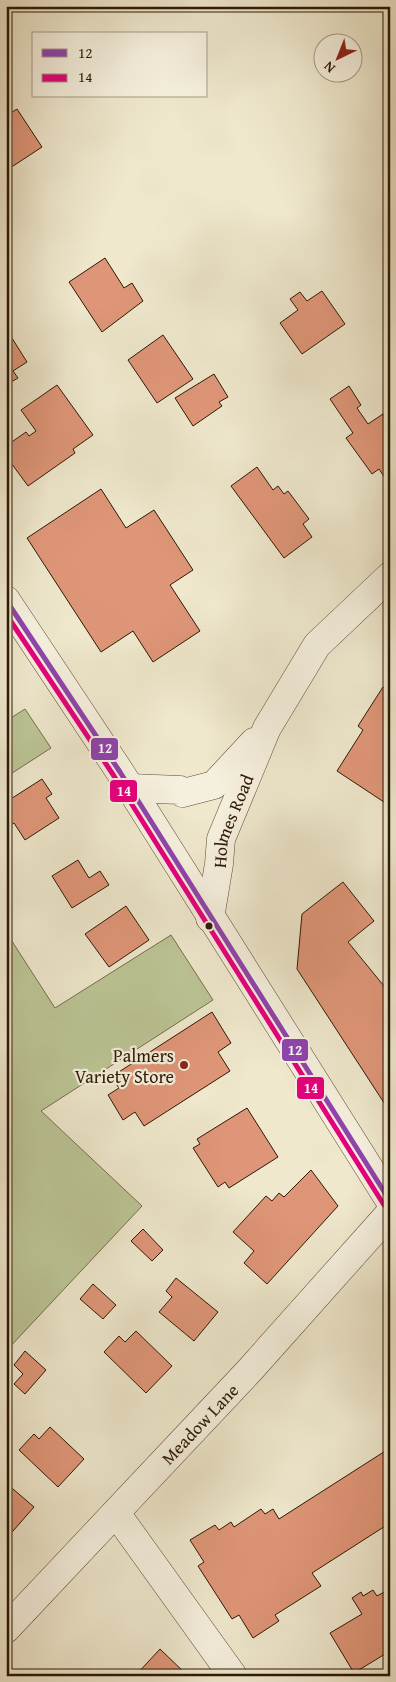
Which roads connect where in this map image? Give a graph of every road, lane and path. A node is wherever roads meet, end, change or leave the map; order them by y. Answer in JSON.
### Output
{"nodes":[{"id":1,"x":390,"y":576,"type":"edge"},
{"id":2,"x":6,"y":600,"type":"edge"},
{"id":3,"x":267,"y":728,"type":"junction"},
{"id":4,"x":130,"y":788,"type":"junction"},
{"id":5,"x":210,"y":918,"type":"junction"},
{"id":6,"x":390,"y":1201,"type":"edge"},
{"id":7,"x":390,"y":1213,"type":"edge"},
{"id":8,"x":116,"y":1513,"type":"junction"},
{"id":9,"x":6,"y":1630,"type":"edge"},
{"id":10,"x":233,"y":1676,"type":"edge"}],
"edges":[{"from":1,"to":3,"type":"street","name":"Holmes Road"},
{"from":2,"to":4,"type":"street"},
{"from":3,"to":4,"type":"street","name":"Holmes Road"},
{"from":3,"to":5,"type":"street","name":"Holmes Road"},
{"from":4,"to":5,"type":"street"},
{"from":5,"to":6,"type":"street"},
{"from":7,"to":8,"type":"street","name":"Meadow Lane"},
{"from":8,"to":9,"type":"street","name":"Meadow Lane"},
{"from":8,"to":10,"type":"street"}]}
